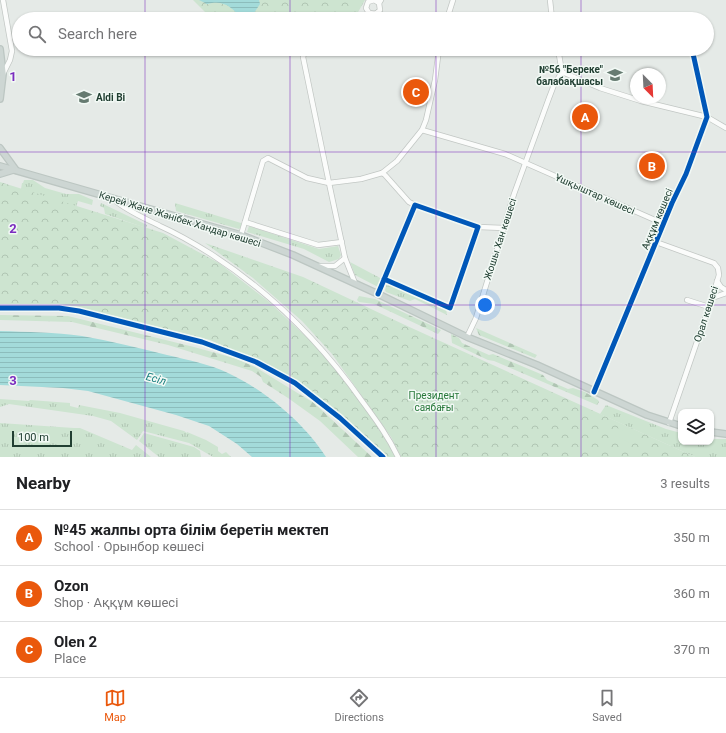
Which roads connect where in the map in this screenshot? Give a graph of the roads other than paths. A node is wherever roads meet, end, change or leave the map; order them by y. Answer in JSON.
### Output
{"nodes":[{"id":1,"x":3,"y":0,"type":"edge"},
{"id":2,"x":453,"y":0,"type":"edge"},
{"id":3,"x":550,"y":0,"type":"edge"},
{"id":4,"x":380,"y":1,"type":"edge"},
{"id":5,"x":368,"y":12,"type":"edge"},
{"id":6,"x":378,"y":12,"type":"edge"},
{"id":7,"x":449,"y":12,"type":"edge"},
{"id":8,"x":551,"y":12,"type":"edge"},
{"id":9,"x":0,"y":49,"type":"edge"},
{"id":10,"x":303,"y":56,"type":"edge"},
{"id":11,"x":438,"y":56,"type":"edge"},
{"id":12,"x":559,"y":56,"type":"edge"},
{"id":13,"x":694,"y":56,"type":"edge"},
{"id":14,"x":562,"y":72,"type":"junction"},
{"id":15,"x":3,"y":74,"type":"junction"},
{"id":16,"x":0,"y":99,"type":"edge"},
{"id":17,"x":707,"y":117,"type":"junction"},
{"id":18,"x":726,"y":128,"type":"edge"},
{"id":19,"x":422,"y":130,"type":"junction"},
{"id":20,"x":0,"y":148,"type":"edge"},
{"id":21,"x":526,"y":164,"type":"junction"},
{"id":22,"x":0,"y":166,"type":"edge"},
{"id":23,"x":16,"y":170,"type":"junction"},
{"id":24,"x":382,"y":173,"type":"junction"},
{"id":25,"x":0,"y":174,"type":"edge"},
{"id":26,"x":329,"y":183,"type":"junction"},
{"id":27,"x":112,"y":198,"type":"junction"},
{"id":28,"x":415,"y":205,"type":"junction"},
{"id":29,"x":245,"y":222,"type":"junction"},
{"id":30,"x":664,"y":224,"type":"junction"},
{"id":31,"x":478,"y":227,"type":"junction"},
{"id":32,"x":504,"y":228,"type":"junction"},
{"id":33,"x":241,"y":235,"type":"junction"},
{"id":34,"x":342,"y":242,"type":"junction"},
{"id":35,"x":656,"y":242,"type":"junction"},
{"id":36,"x":345,"y":258,"type":"junction"},
{"id":37,"x":319,"y":266,"type":"junction"},
{"id":38,"x":384,"y":279,"type":"junction"},
{"id":39,"x":717,"y":281,"type":"junction"},
{"id":40,"x":355,"y":283,"type":"junction"},
{"id":41,"x":726,"y":290,"type":"edge"},
{"id":42,"x":726,"y":293,"type":"edge"},
{"id":43,"x":378,"y":294,"type":"junction"},
{"id":44,"x":712,"y":298,"type":"junction"},
{"id":45,"x":687,"y":300,"type":"dead end"},
{"id":46,"x":709,"y":307,"type":"junction"},
{"id":47,"x":0,"y":308,"type":"edge"},
{"id":48,"x":467,"y":337,"type":"junction"},
{"id":49,"x":594,"y":392,"type":"junction"},
{"id":50,"x":669,"y":423,"type":"junction"},
{"id":51,"x":678,"y":425,"type":"edge"},
{"id":52,"x":714,"y":432,"type":"edge"},
{"id":53,"x":726,"y":434,"type":"edge"},
{"id":54,"x":383,"y":457,"type":"edge"},
{"id":55,"x":398,"y":457,"type":"edge"}],
"edges":[{"from":1,"to":15,"type":"street"},
{"from":2,"to":7,"type":"street"},
{"from":3,"to":8,"type":"street"},
{"from":4,"to":5,"type":"street"},
{"from":4,"to":6,"type":"street"},
{"from":9,"to":15,"type":"main road"},
{"from":10,"to":26,"type":"street"},
{"from":11,"to":19,"type":"street"},
{"from":12,"to":14,"type":"street"},
{"from":13,"to":17,"type":"street"},
{"from":14,"to":17,"type":"street"},
{"from":14,"to":21,"type":"street","name":"Жошы Хан көшесі"},
{"from":15,"to":16,"type":"main road"},
{"from":17,"to":18,"type":"street"},
{"from":17,"to":30,"type":"street","name":"Аққұм көшесі"},
{"from":19,"to":21,"type":"street","name":"Ұшқыштар көшесі"},
{"from":19,"to":24,"type":"street"},
{"from":20,"to":23,"type":"main road"},
{"from":21,"to":30,"type":"street","name":"Ұшқыштар көшесі"},
{"from":21,"to":32,"type":"street","name":"Жошы Хан көшесі"},
{"from":22,"to":23,"type":"main road","name":"Керей Және Жәнібек Хандар көшесі"},
{"from":23,"to":25,"type":"main road"},
{"from":23,"to":27,"type":"main road","name":"Керей Және Жәнібек Хандар көшесі"},
{"from":24,"to":26,"type":"street"},
{"from":24,"to":28,"type":"street"},
{"from":26,"to":29,"type":"street"},
{"from":26,"to":34,"type":"street"},
{"from":27,"to":33,"type":"main road","name":"Керей Және Жәнібек Хандар көшесі"},
{"from":27,"to":55,"type":"street"},
{"from":28,"to":31,"type":"street"},
{"from":28,"to":38,"type":"street"},
{"from":29,"to":33,"type":"street"},
{"from":29,"to":34,"type":"street"},
{"from":30,"to":35,"type":"street","name":"Аққұм көшесі"},
{"from":31,"to":32,"type":"street"},
{"from":31,"to":38,"type":"street"},
{"from":32,"to":48,"type":"street","name":"Жошы Хан көшесі"},
{"from":33,"to":37,"type":"main road","name":"Керей Және Жәнібек Хандар көшесі"},
{"from":34,"to":36,"type":"street"},
{"from":35,"to":39,"type":"street","name":"Орал көшесі"},
{"from":35,"to":49,"type":"street","name":"Аққұм көшесі"},
{"from":36,"to":37,"type":"street"},
{"from":36,"to":40,"type":"street"},
{"from":37,"to":40,"type":"main road","name":"Керей Және Жәнібек Хандар көшесі"},
{"from":38,"to":43,"type":"street"},
{"from":39,"to":41,"type":"street"},
{"from":39,"to":44,"type":"street","name":"Орал көшесі"},
{"from":40,"to":43,"type":"main road","name":"Керей Және Жәнібек Хандар көшесі"},
{"from":42,"to":44,"type":"street"},
{"from":43,"to":48,"type":"main road","name":"Керей Және Жәнібек Хандар көшесі"},
{"from":44,"to":46,"type":"street","name":"Орал көшесі"},
{"from":45,"to":46,"type":"street"},
{"from":46,"to":50,"type":"street","name":"Орал көшесі"},
{"from":47,"to":54,"type":"street"},
{"from":48,"to":49,"type":"main road","name":"Керей Және Жәнібек Хандар көшесі"},
{"from":49,"to":50,"type":"main road","name":"Керей Және Жәнібек Хандар көшесі"},
{"from":50,"to":51,"type":"main road","name":"Керей Және Жәнібек Хандар көшесі"},
{"from":52,"to":53,"type":"main road"}]}
